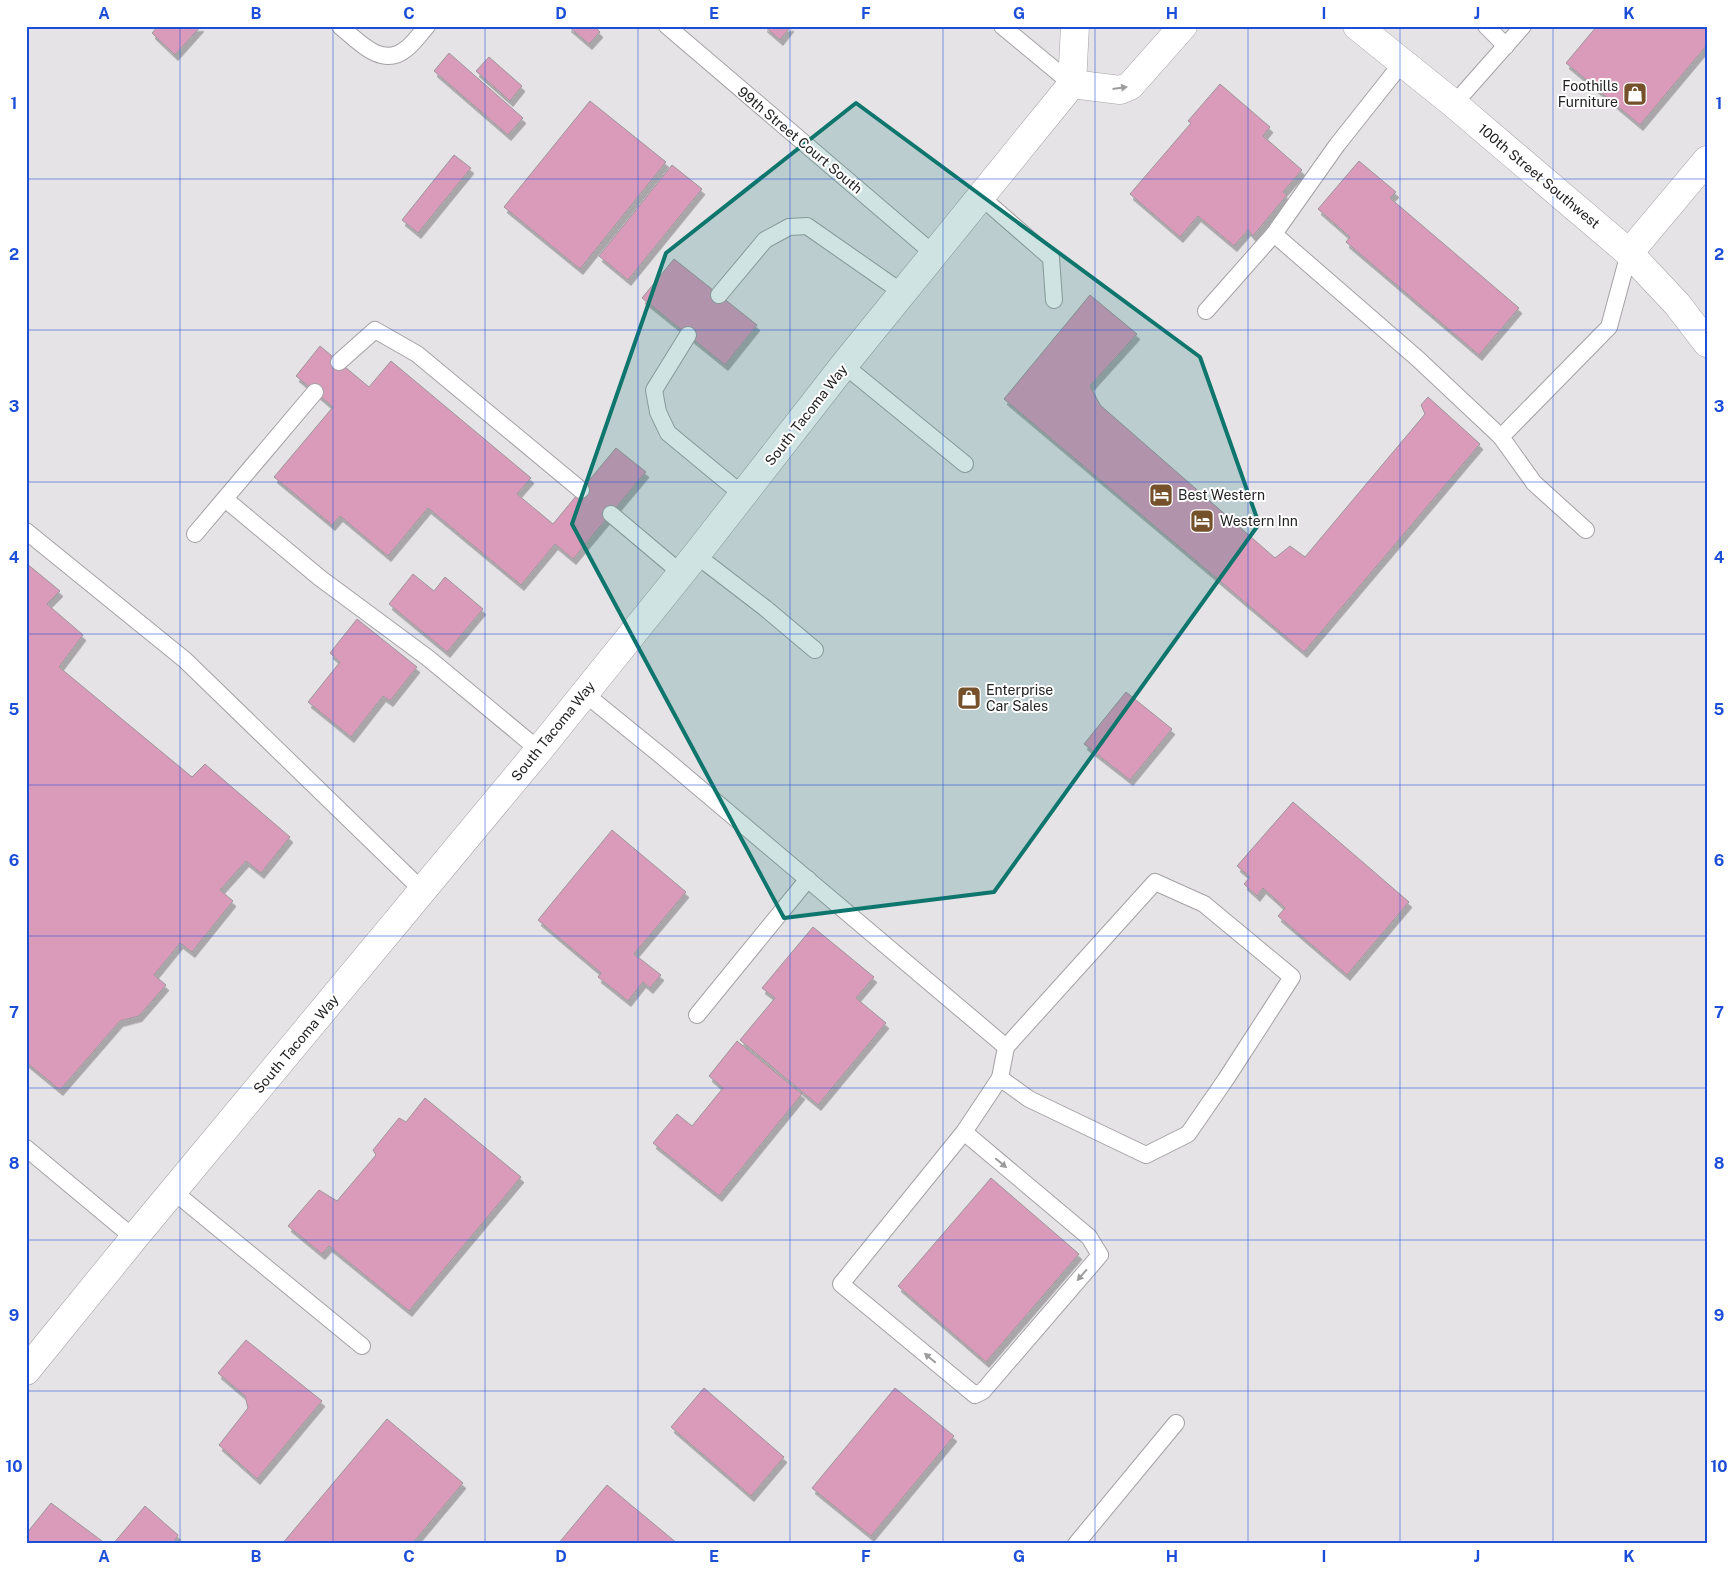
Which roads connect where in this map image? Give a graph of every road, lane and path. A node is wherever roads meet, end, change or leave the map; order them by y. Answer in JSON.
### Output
{"nodes":[{"id":1,"x":340,"y":26,"type":"edge"},
{"id":2,"x":427,"y":26,"type":"edge"},
{"id":3,"x":667,"y":26,"type":"edge"},
{"id":4,"x":1002,"y":26,"type":"edge"},
{"id":5,"x":1075,"y":26,"type":"edge"},
{"id":6,"x":1183,"y":26,"type":"edge"},
{"id":7,"x":1356,"y":26,"type":"edge"},
{"id":8,"x":1486,"y":26,"type":"edge"},
{"id":9,"x":1523,"y":26,"type":"edge"},
{"id":10,"x":1506,"y":46,"type":"junction"},
{"id":11,"x":1402,"y":63,"type":"junction"},
{"id":12,"x":1072,"y":84,"type":"junction"},
{"id":13,"x":1454,"y":104,"type":"junction"},
{"id":14,"x":1707,"y":160,"type":"edge"},
{"id":15,"x":981,"y":197,"type":"junction"},
{"id":16,"x":1274,"y":234,"type":"junction"},
{"id":17,"x":1629,"y":253,"type":"junction"},
{"id":18,"x":934,"y":254,"type":"junction"},
{"id":19,"x":903,"y":292,"type":"junction"},
{"id":20,"x":719,"y":295,"type":"dead end"},
{"id":21,"x":1054,"y":300,"type":"dead end"},
{"id":22,"x":1206,"y":311,"type":"dead end"},
{"id":23,"x":688,"y":335,"type":"dead end"},
{"id":24,"x":1707,"y":343,"type":"edge"},
{"id":25,"x":340,"y":362,"type":"dead end"},
{"id":26,"x":844,"y":365,"type":"junction"},
{"id":27,"x":315,"y":392,"type":"dead end"},
{"id":28,"x":1501,"y":438,"type":"junction"},
{"id":29,"x":966,"y":464,"type":"dead end"},
{"id":30,"x":581,"y":490,"type":"dead end"},
{"id":31,"x":743,"y":495,"type":"junction"},
{"id":32,"x":225,"y":499,"type":"junction"},
{"id":33,"x":611,"y":514,"type":"dead end"},
{"id":34,"x":1586,"y":530,"type":"dead end"},
{"id":35,"x":26,"y":531,"type":"edge"},
{"id":36,"x":194,"y":534,"type":"dead end"},
{"id":37,"x":689,"y":564,"type":"junction"},
{"id":38,"x":815,"y":650,"type":"dead end"},
{"id":39,"x":584,"y":693,"type":"junction"},
{"id":40,"x":539,"y":750,"type":"junction"},
{"id":41,"x":808,"y":879,"type":"junction"},
{"id":42,"x":423,"y":891,"type":"junction"},
{"id":43,"x":697,"y":1015,"type":"dead end"},
{"id":44,"x":1006,"y":1047,"type":"junction"},
{"id":45,"x":1000,"y":1078,"type":"junction"},
{"id":46,"x":964,"y":1132,"type":"junction"},
{"id":47,"x":26,"y":1148,"type":"edge"},
{"id":48,"x":174,"y":1191,"type":"junction"},
{"id":49,"x":134,"y":1238,"type":"junction"},
{"id":50,"x":362,"y":1346,"type":"dead end"},
{"id":51,"x":26,"y":1371,"type":"edge"},
{"id":52,"x":1176,"y":1423,"type":"dead end"},
{"id":53,"x":1076,"y":1544,"type":"edge"}],
"edges":[{"from":1,"to":2,"type":"lane"},
{"from":3,"to":18,"type":"lane","name":"99th Street Court South"},
{"from":4,"to":12,"type":"lane"},
{"from":5,"to":12,"type":"main road"},
{"from":12,"to":6,"type":"main road","one_way":true},
{"from":7,"to":11,"type":"main road","name":"100th Street Southwest"},
{"from":8,"to":10,"type":"lane"},
{"from":9,"to":10,"type":"lane"},
{"from":10,"to":13,"type":"lane"},
{"from":11,"to":13,"type":"main road","name":"100th Street Southwest"},
{"from":11,"to":16,"type":"lane"},
{"from":12,"to":15,"type":"main road","name":"South Tacoma Way"},
{"from":13,"to":17,"type":"main road","name":"100th Street Southwest"},
{"from":14,"to":17,"type":"main road"},
{"from":15,"to":18,"type":"main road","name":"South Tacoma Way"},
{"from":15,"to":21,"type":"lane"},
{"from":16,"to":22,"type":"lane"},
{"from":16,"to":28,"type":"lane"},
{"from":17,"to":24,"type":"main road","name":"100th Street Southwest"},
{"from":17,"to":28,"type":"lane"},
{"from":18,"to":19,"type":"main road","name":"South Tacoma Way"},
{"from":19,"to":20,"type":"lane"},
{"from":19,"to":26,"type":"main road","name":"South Tacoma Way"},
{"from":23,"to":31,"type":"lane"},
{"from":25,"to":30,"type":"lane"},
{"from":26,"to":29,"type":"lane"},
{"from":26,"to":31,"type":"main road","name":"South Tacoma Way"},
{"from":27,"to":32,"type":"lane"},
{"from":28,"to":34,"type":"lane"},
{"from":31,"to":37,"type":"main road","name":"South Tacoma Way"},
{"from":32,"to":36,"type":"lane"},
{"from":32,"to":40,"type":"lane"},
{"from":33,"to":37,"type":"lane"},
{"from":35,"to":42,"type":"lane"},
{"from":37,"to":38,"type":"lane"},
{"from":37,"to":39,"type":"main road","name":"South Tacoma Way"},
{"from":39,"to":40,"type":"main road","name":"South Tacoma Way"},
{"from":39,"to":41,"type":"lane"},
{"from":40,"to":42,"type":"main road","name":"South Tacoma Way"},
{"from":41,"to":43,"type":"lane"},
{"from":41,"to":44,"type":"lane"},
{"from":42,"to":48,"type":"main road","name":"South Tacoma Way"},
{"from":44,"to":45,"type":"lane"},
{"from":44,"to":45,"type":"lane"},
{"from":45,"to":46,"type":"lane"},
{"from":46,"to":46,"type":"lane","one_way":true},
{"from":47,"to":49,"type":"lane"},
{"from":48,"to":49,"type":"main road","name":"South Tacoma Way"},
{"from":48,"to":50,"type":"lane"},
{"from":49,"to":51,"type":"main road","name":"South Tacoma Way"},
{"from":52,"to":53,"type":"lane"}]}
